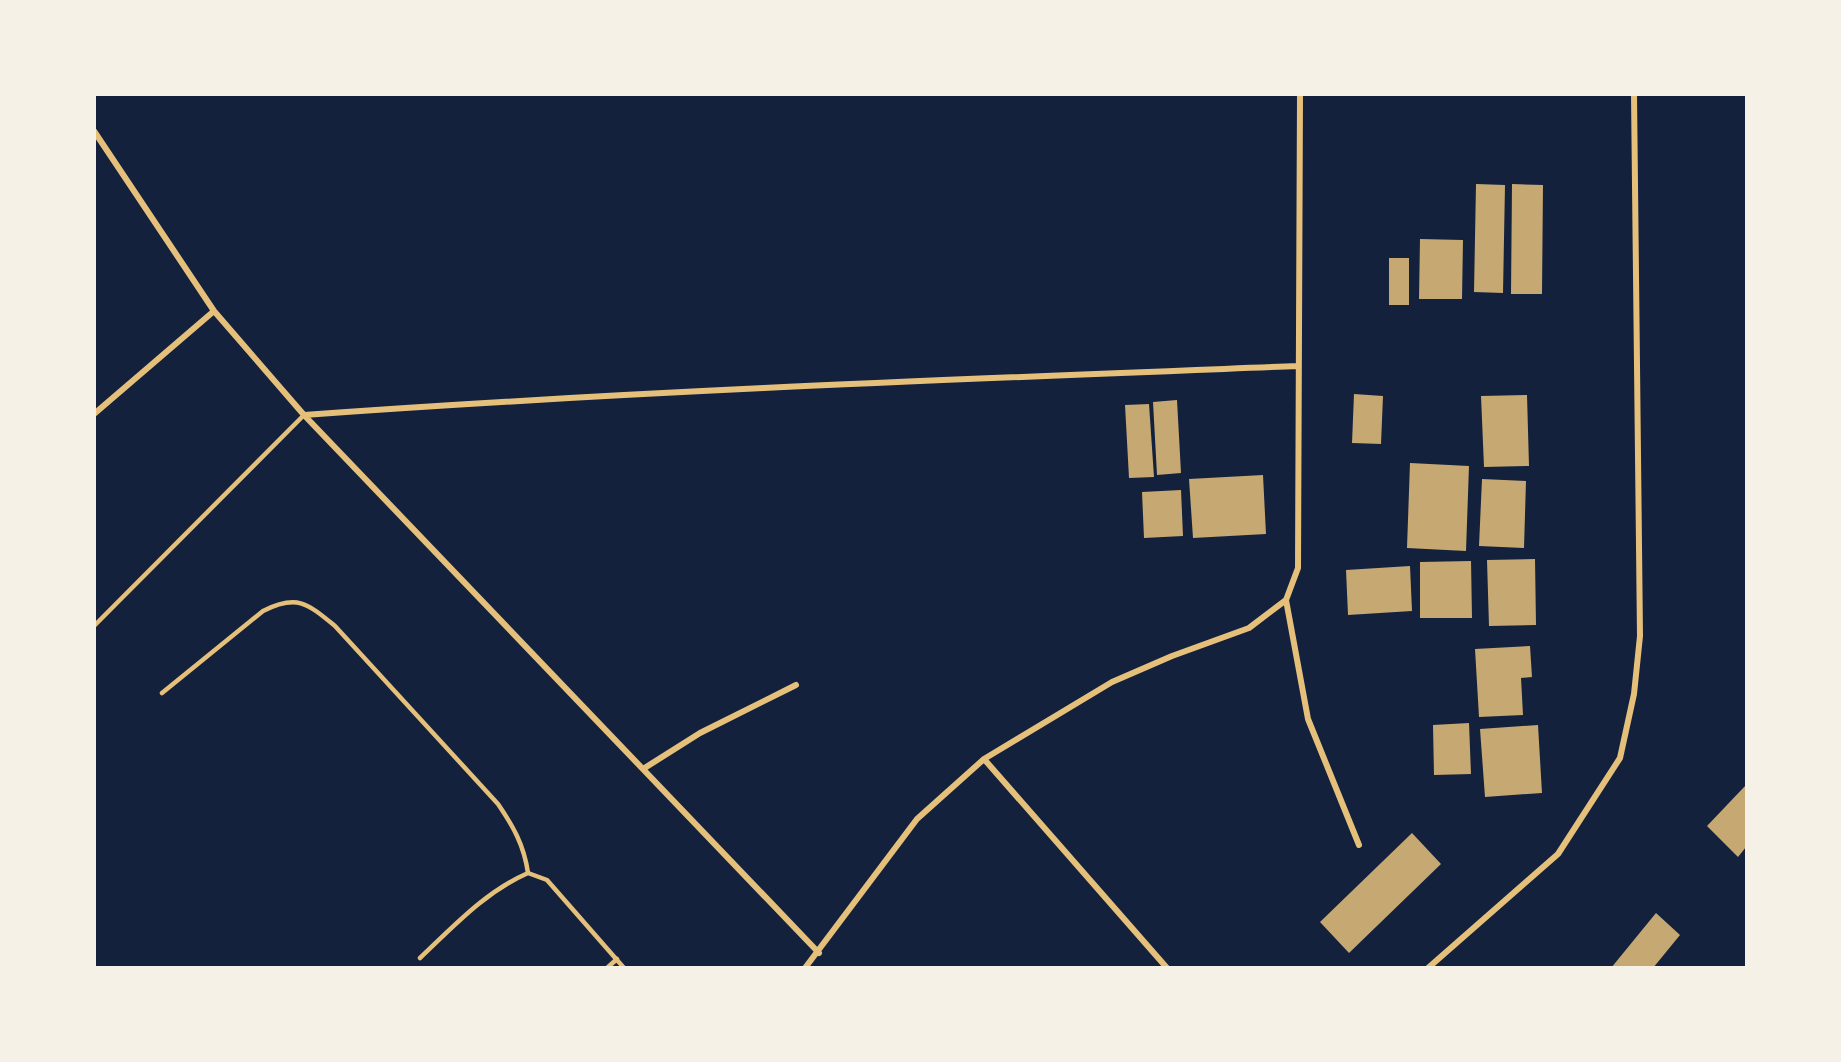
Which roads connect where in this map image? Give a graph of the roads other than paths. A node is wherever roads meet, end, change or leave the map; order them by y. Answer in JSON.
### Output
{"nodes":[{"id":1,"x":1300,"y":94,"type":"edge"},
{"id":2,"x":1634,"y":94,"type":"edge"},
{"id":3,"x":94,"y":131,"type":"edge"},
{"id":4,"x":214,"y":311,"type":"junction"},
{"id":5,"x":1298,"y":366,"type":"junction"},
{"id":6,"x":94,"y":414,"type":"edge"},
{"id":7,"x":304,"y":415,"type":"junction"},
{"id":8,"x":1286,"y":600,"type":"junction"},
{"id":9,"x":94,"y":626,"type":"edge"},
{"id":10,"x":796,"y":685,"type":"dead end"},
{"id":11,"x":162,"y":693,"type":"dead end"},
{"id":12,"x":984,"y":759,"type":"junction"},
{"id":13,"x":643,"y":769,"type":"junction"},
{"id":14,"x":1359,"y":846,"type":"dead end"},
{"id":15,"x":528,"y":873,"type":"junction"},
{"id":16,"x":819,"y":953,"type":"junction"},
{"id":17,"x":420,"y":958,"type":"dead end"},
{"id":18,"x":617,"y":959,"type":"junction"},
{"id":19,"x":607,"y":968,"type":"edge"},
{"id":20,"x":624,"y":968,"type":"edge"},
{"id":21,"x":805,"y":968,"type":"edge"},
{"id":22,"x":1167,"y":968,"type":"edge"},
{"id":23,"x":1428,"y":968,"type":"edge"}],
"edges":[{"from":1,"to":5,"type":"street"},
{"from":2,"to":23,"type":"street"},
{"from":3,"to":4,"type":"street"},
{"from":4,"to":6,"type":"street"},
{"from":4,"to":7,"type":"street"},
{"from":5,"to":7,"type":"street"},
{"from":5,"to":8,"type":"street"},
{"from":7,"to":9,"type":"lane"},
{"from":7,"to":13,"type":"street"},
{"from":8,"to":12,"type":"street"},
{"from":8,"to":14,"type":"street"},
{"from":10,"to":13,"type":"street"},
{"from":11,"to":15,"type":"lane"},
{"from":12,"to":16,"type":"street"},
{"from":12,"to":22,"type":"street"},
{"from":13,"to":16,"type":"street"},
{"from":15,"to":17,"type":"lane"},
{"from":15,"to":18,"type":"lane"},
{"from":16,"to":21,"type":"street"},
{"from":18,"to":19,"type":"lane"},
{"from":18,"to":20,"type":"lane"}]}
